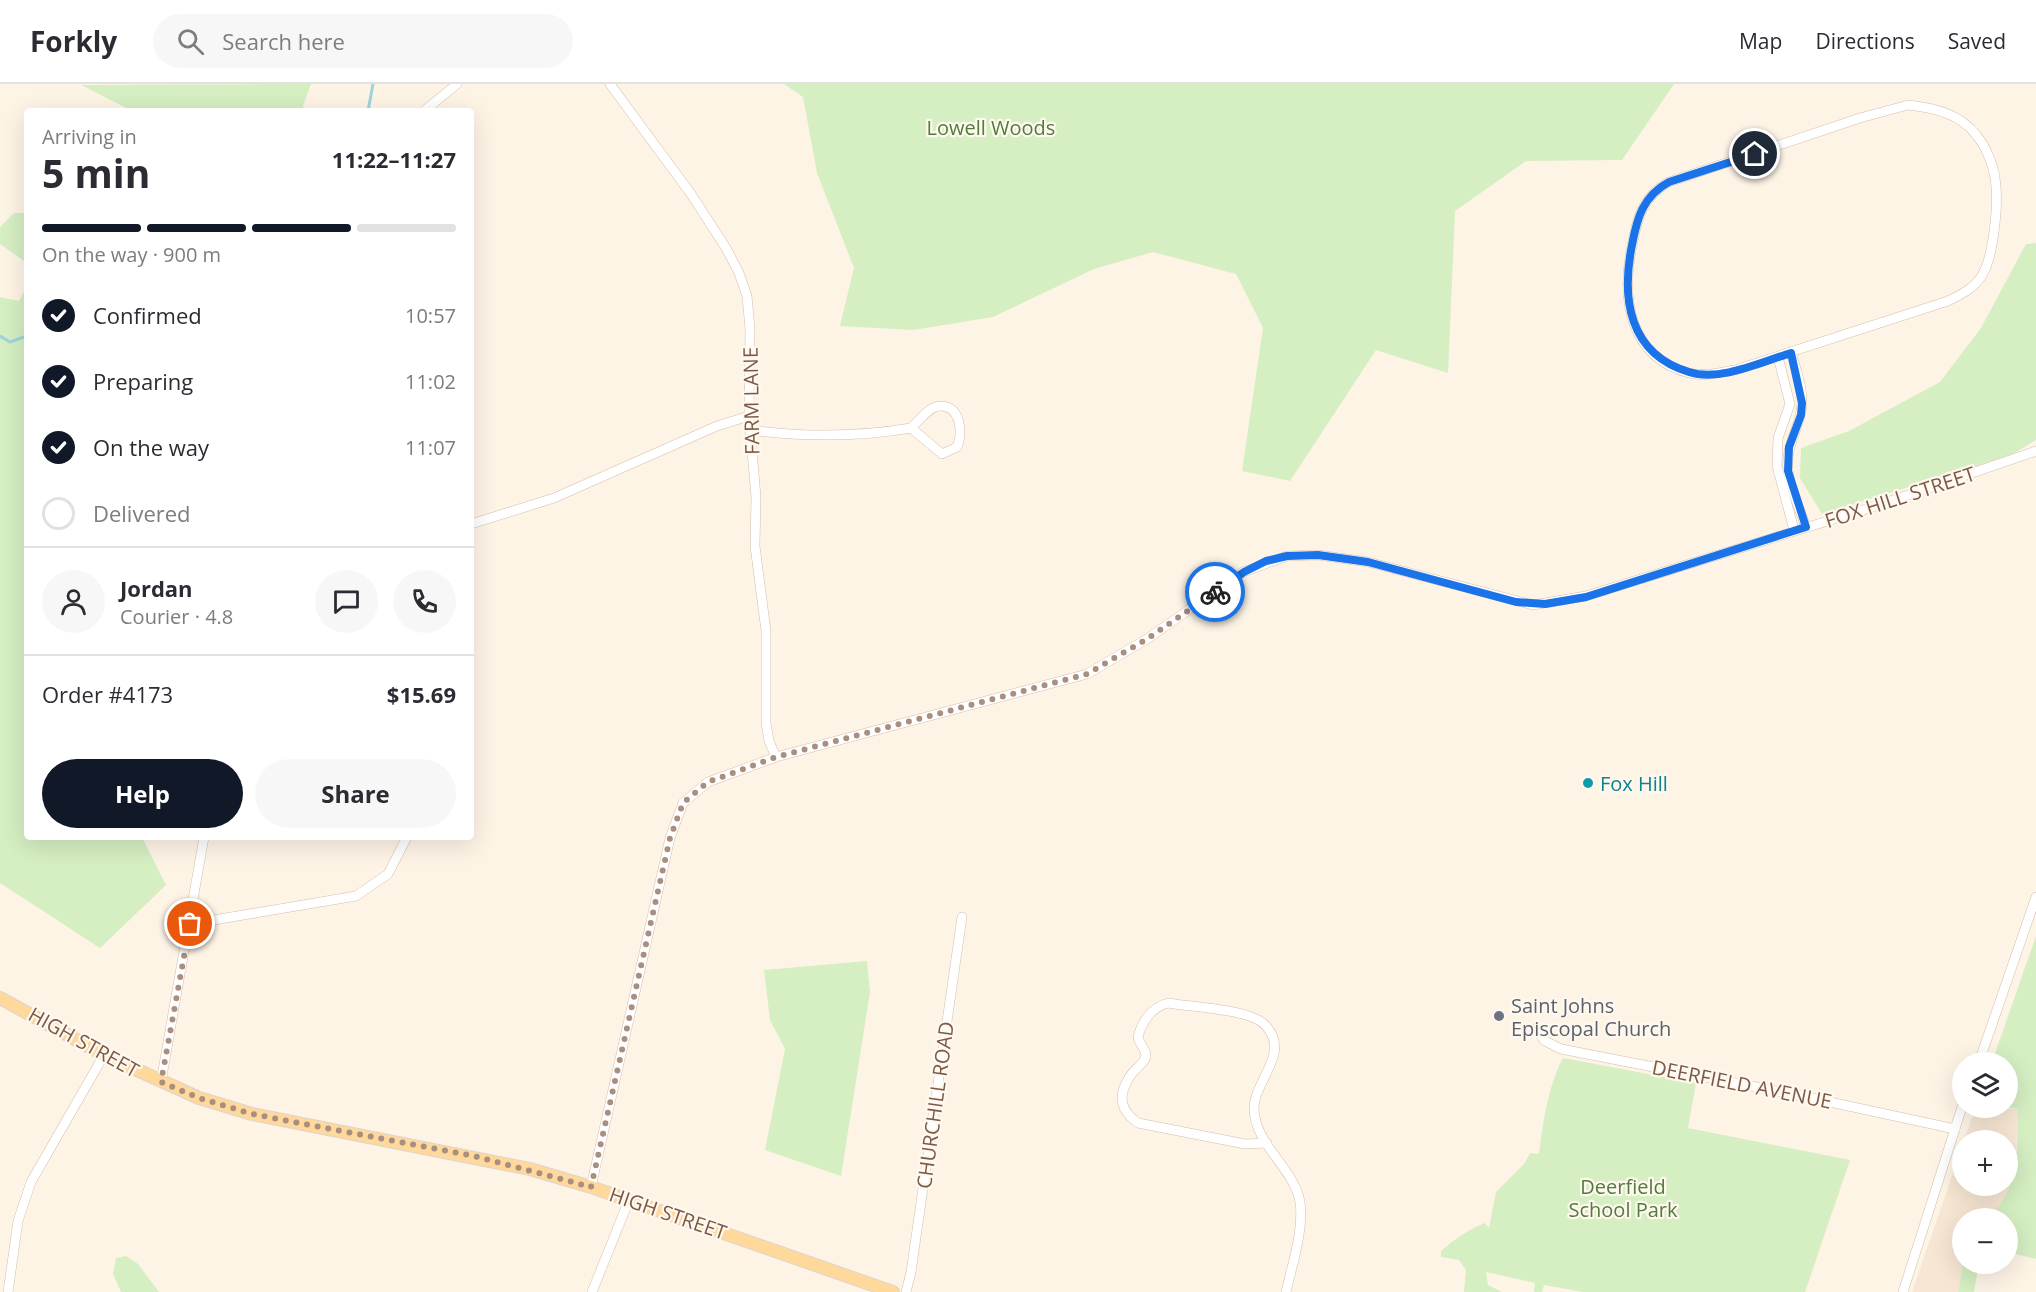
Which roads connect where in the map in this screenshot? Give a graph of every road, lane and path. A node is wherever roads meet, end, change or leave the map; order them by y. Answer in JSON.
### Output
{"nodes":[{"id":1,"x":457,"y":84,"type":"edge"},
{"id":2,"x":610,"y":84,"type":"edge"},
{"id":3,"x":428,"y":108,"type":"edge"},
{"id":4,"x":1791,"y":353,"type":"junction"},
{"id":5,"x":1778,"y":357,"type":"junction"},
{"id":6,"x":749,"y":416,"type":"junction"},
{"id":7,"x":912,"y":428,"type":"junction"},
{"id":8,"x":750,"y":430,"type":"junction"},
{"id":9,"x":2036,"y":451,"type":"edge"},
{"id":10,"x":474,"y":523,"type":"edge"},
{"id":11,"x":1806,"y":527,"type":"junction"},
{"id":12,"x":1794,"y":530,"type":"junction"},
{"id":13,"x":776,"y":757,"type":"junction"},
{"id":14,"x":204,"y":840,"type":"edge"},
{"id":15,"x":405,"y":840,"type":"edge"},
{"id":16,"x":2036,"y":897,"type":"edge"},
{"id":17,"x":962,"y":917,"type":"dead end"},
{"id":18,"x":190,"y":924,"type":"junction"},
{"id":19,"x":0,"y":998,"type":"edge"},
{"id":20,"x":1535,"y":1029,"type":"dead end"},
{"id":21,"x":1982,"y":1052,"type":"edge"},
{"id":22,"x":104,"y":1055,"type":"junction"},
{"id":23,"x":161,"y":1082,"type":"junction"},
{"id":24,"x":1958,"y":1118,"type":"edge"},
{"id":25,"x":1955,"y":1129,"type":"junction"},
{"id":26,"x":1267,"y":1143,"type":"junction"},
{"id":27,"x":591,"y":1187,"type":"junction"},
{"id":28,"x":629,"y":1200,"type":"junction"},
{"id":29,"x":8,"y":1292,"type":"edge"},
{"id":30,"x":592,"y":1292,"type":"edge"},
{"id":31,"x":893,"y":1292,"type":"edge"},
{"id":32,"x":906,"y":1292,"type":"edge"},
{"id":33,"x":1286,"y":1292,"type":"edge"},
{"id":34,"x":1903,"y":1292,"type":"edge"}],
"edges":[{"from":1,"to":3,"type":"street"},
{"from":2,"to":6,"type":"street","name":"FARM LANE"},
{"from":4,"to":5,"type":"street"},
{"from":4,"to":5,"type":"street"},
{"from":4,"to":11,"type":"street"},
{"from":5,"to":12,"type":"street"},
{"from":6,"to":8,"type":"street","name":"FARM LANE"},
{"from":6,"to":10,"type":"street"},
{"from":7,"to":7,"type":"street"},
{"from":7,"to":8,"type":"street"},
{"from":8,"to":13,"type":"street","name":"FARM LANE"},
{"from":9,"to":11,"type":"street","name":"FOX HILL STREET"},
{"from":11,"to":12,"type":"street","name":"FOX HILL STREET"},
{"from":12,"to":13,"type":"street","name":"FOX HILL STREET"},
{"from":13,"to":27,"type":"street","name":"FOX HILL STREET"},
{"from":14,"to":18,"type":"street"},
{"from":15,"to":18,"type":"street"},
{"from":16,"to":21,"type":"street"},
{"from":17,"to":32,"type":"street","name":"CHURCHILL ROAD"},
{"from":18,"to":23,"type":"street"},
{"from":19,"to":22,"type":"main road","name":"HIGH STREET"},
{"from":20,"to":25,"type":"street","name":"DEERFIELD AVENUE"},
{"from":22,"to":23,"type":"main road","name":"HIGH STREET"},
{"from":22,"to":29,"type":"street"},
{"from":23,"to":27,"type":"main road","name":"HIGH STREET"},
{"from":24,"to":25,"type":"street"},
{"from":25,"to":34,"type":"street"},
{"from":26,"to":26,"type":"street"},
{"from":26,"to":33,"type":"street"},
{"from":27,"to":28,"type":"main road","name":"HIGH STREET"},
{"from":28,"to":30,"type":"street"},
{"from":28,"to":31,"type":"main road","name":"HIGH STREET"}]}
